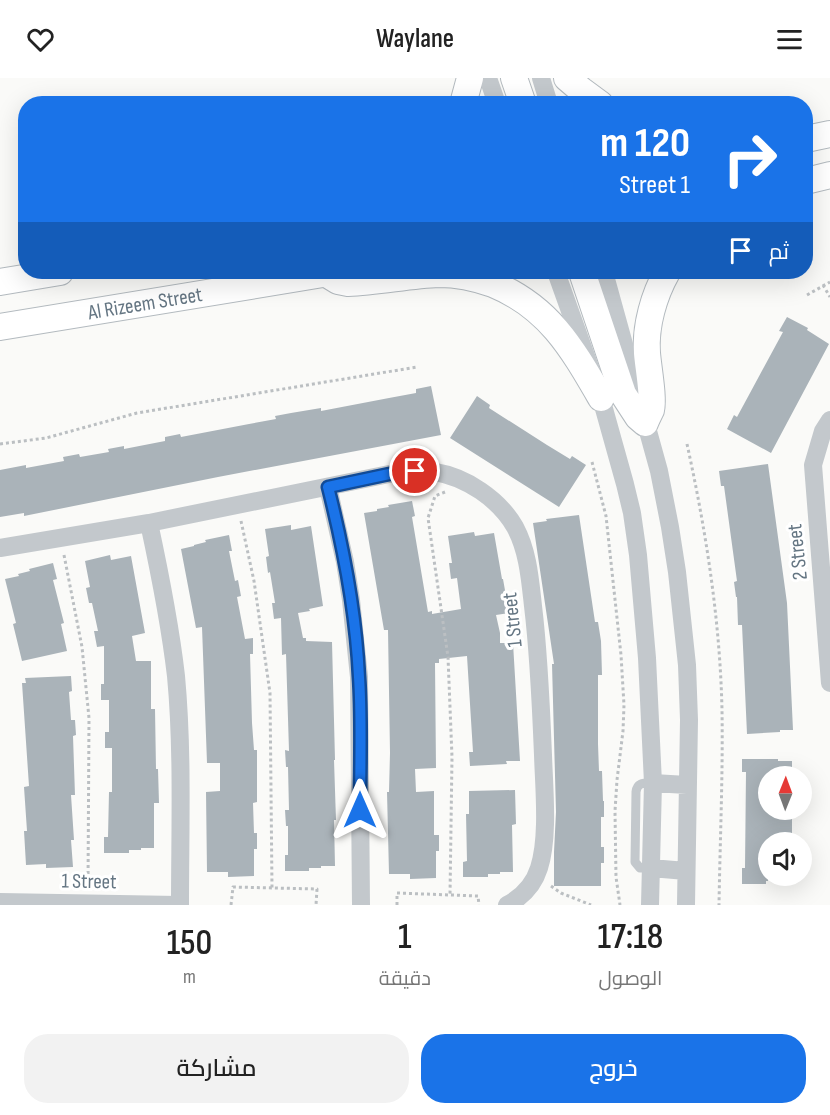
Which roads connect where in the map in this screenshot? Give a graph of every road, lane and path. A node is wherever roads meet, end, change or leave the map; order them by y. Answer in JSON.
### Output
{"nodes":[{"id":1,"x":470,"y":78,"type":"edge"},
{"id":2,"x":488,"y":78,"type":"edge"},
{"id":3,"x":513,"y":78,"type":"edge"},
{"id":4,"x":541,"y":78,"type":"edge"},
{"id":5,"x":567,"y":78,"type":"edge"},
{"id":6,"x":465,"y":96,"type":"edge"},
{"id":7,"x":494,"y":96,"type":"edge"},
{"id":8,"x":520,"y":96,"type":"edge"},
{"id":9,"x":547,"y":96,"type":"edge"},
{"id":10,"x":589,"y":96,"type":"edge"},
{"id":11,"x":830,"y":134,"type":"edge"},
{"id":12,"x":813,"y":138,"type":"edge"},
{"id":13,"x":830,"y":175,"type":"edge"},
{"id":14,"x":813,"y":179,"type":"edge"},
{"id":15,"x":18,"y":279,"type":"edge"},
{"id":16,"x":222,"y":279,"type":"edge"},
{"id":17,"x":291,"y":279,"type":"edge"},
{"id":18,"x":336,"y":279,"type":"edge"},
{"id":19,"x":389,"y":279,"type":"edge"},
{"id":20,"x":477,"y":279,"type":"edge"},
{"id":21,"x":558,"y":279,"type":"edge"},
{"id":22,"x":584,"y":279,"type":"edge"},
{"id":23,"x":606,"y":279,"type":"edge"},
{"id":24,"x":664,"y":279,"type":"edge"},
{"id":25,"x":0,"y":282,"type":"edge"},
{"id":26,"x":830,"y":282,"type":"edge"},
{"id":27,"x":823,"y":285,"type":"junction"},
{"id":28,"x":807,"y":295,"type":"dead end"},
{"id":29,"x":195,"y":296,"type":"junction"},
{"id":30,"x":830,"y":297,"type":"edge"},
{"id":31,"x":0,"y":327,"type":"edge"},
{"id":32,"x":417,"y":367,"type":"dead end"},
{"id":33,"x":601,"y":398,"type":"junction"},
{"id":34,"x":830,"y":420,"type":"edge"},
{"id":35,"x":645,"y":423,"type":"junction"},
{"id":36,"x":0,"y":444,"type":"edge"},
{"id":37,"x":687,"y":444,"type":"dead end"},
{"id":38,"x":592,"y":462,"type":"dead end"},
{"id":39,"x":456,"y":478,"type":"junction"},
{"id":40,"x":328,"y":487,"type":"junction"},
{"id":41,"x":240,"y":520,"type":"dead end"},
{"id":42,"x":149,"y":523,"type":"junction"},
{"id":43,"x":0,"y":548,"type":"edge"},
{"id":44,"x":64,"y":552,"type":"dead end"},
{"id":45,"x":830,"y":683,"type":"edge"},
{"id":46,"x":653,"y":783,"type":"junction"},
{"id":47,"x":687,"y":785,"type":"junction"},
{"id":48,"x":651,"y":868,"type":"junction"},
{"id":49,"x":538,"y":870,"type":"junction"},
{"id":50,"x":686,"y":870,"type":"junction"},
{"id":51,"x":87,"y":888,"type":"dead end"},
{"id":52,"x":272,"y":888,"type":"junction"},
{"id":53,"x":450,"y":895,"type":"junction"},
{"id":54,"x":0,"y":902,"type":"edge"},
{"id":55,"x":179,"y":905,"type":"edge"},
{"id":56,"x":231,"y":905,"type":"edge"},
{"id":57,"x":316,"y":905,"type":"edge"},
{"id":58,"x":361,"y":905,"type":"edge"},
{"id":59,"x":397,"y":905,"type":"edge"},
{"id":60,"x":479,"y":905,"type":"edge"},
{"id":61,"x":507,"y":905,"type":"edge"},
{"id":62,"x":591,"y":905,"type":"edge"},
{"id":63,"x":620,"y":905,"type":"edge"},
{"id":64,"x":650,"y":905,"type":"edge"},
{"id":65,"x":686,"y":905,"type":"edge"},
{"id":66,"x":719,"y":905,"type":"edge"}],
"edges":[{"from":1,"to":6,"type":"street"},
{"from":2,"to":7,"type":"street"},
{"from":3,"to":8,"type":"street"},
{"from":4,"to":9,"type":"street"},
{"from":5,"to":10,"type":"street"},
{"from":11,"to":12,"type":"street"},
{"from":13,"to":14,"type":"street"},
{"from":15,"to":25,"type":"street"},
{"from":16,"to":29,"type":"street"},
{"from":17,"to":29,"type":"street","name":"Al Rizeem Street"},
{"from":18,"to":19,"type":"street"},
{"from":20,"to":33,"type":"street"},
{"from":21,"to":33,"type":"street"},
{"from":22,"to":35,"type":"street"},
{"from":23,"to":35,"type":"street"},
{"from":24,"to":35,"type":"street"},
{"from":26,"to":27,"type":"path"},
{"from":27,"to":28,"type":"path"},
{"from":27,"to":30,"type":"path"},
{"from":29,"to":31,"type":"street","name":"Al Rizeem Street"},
{"from":32,"to":36,"type":"path"},
{"from":33,"to":46,"type":"street"},
{"from":34,"to":45,"type":"street","name":"2 Street"},
{"from":35,"to":47,"type":"street"},
{"from":37,"to":66,"type":"path"},
{"from":38,"to":63,"type":"path"},
{"from":39,"to":40,"type":"street","name":"1 Street"},
{"from":39,"to":49,"type":"street","name":"1 Street"},
{"from":39,"to":53,"type":"path"},
{"from":40,"to":42,"type":"street","name":"1 Street"},
{"from":40,"to":58,"type":"street"},
{"from":41,"to":52,"type":"path"},
{"from":42,"to":43,"type":"street","name":"1 Street"},
{"from":42,"to":55,"type":"street","name":"1 Street"},
{"from":44,"to":51,"type":"path"},
{"from":46,"to":47,"type":"street"},
{"from":46,"to":48,"type":"street"},
{"from":47,"to":50,"type":"street"},
{"from":48,"to":50,"type":"street"},
{"from":48,"to":64,"type":"street"},
{"from":49,"to":61,"type":"street","name":"1 Street"},
{"from":49,"to":62,"type":"path"},
{"from":50,"to":65,"type":"street"},
{"from":52,"to":56,"type":"path"},
{"from":52,"to":57,"type":"path"},
{"from":53,"to":59,"type":"path"},
{"from":53,"to":60,"type":"path"},
{"from":54,"to":55,"type":"street","name":"1 Street"}]}
